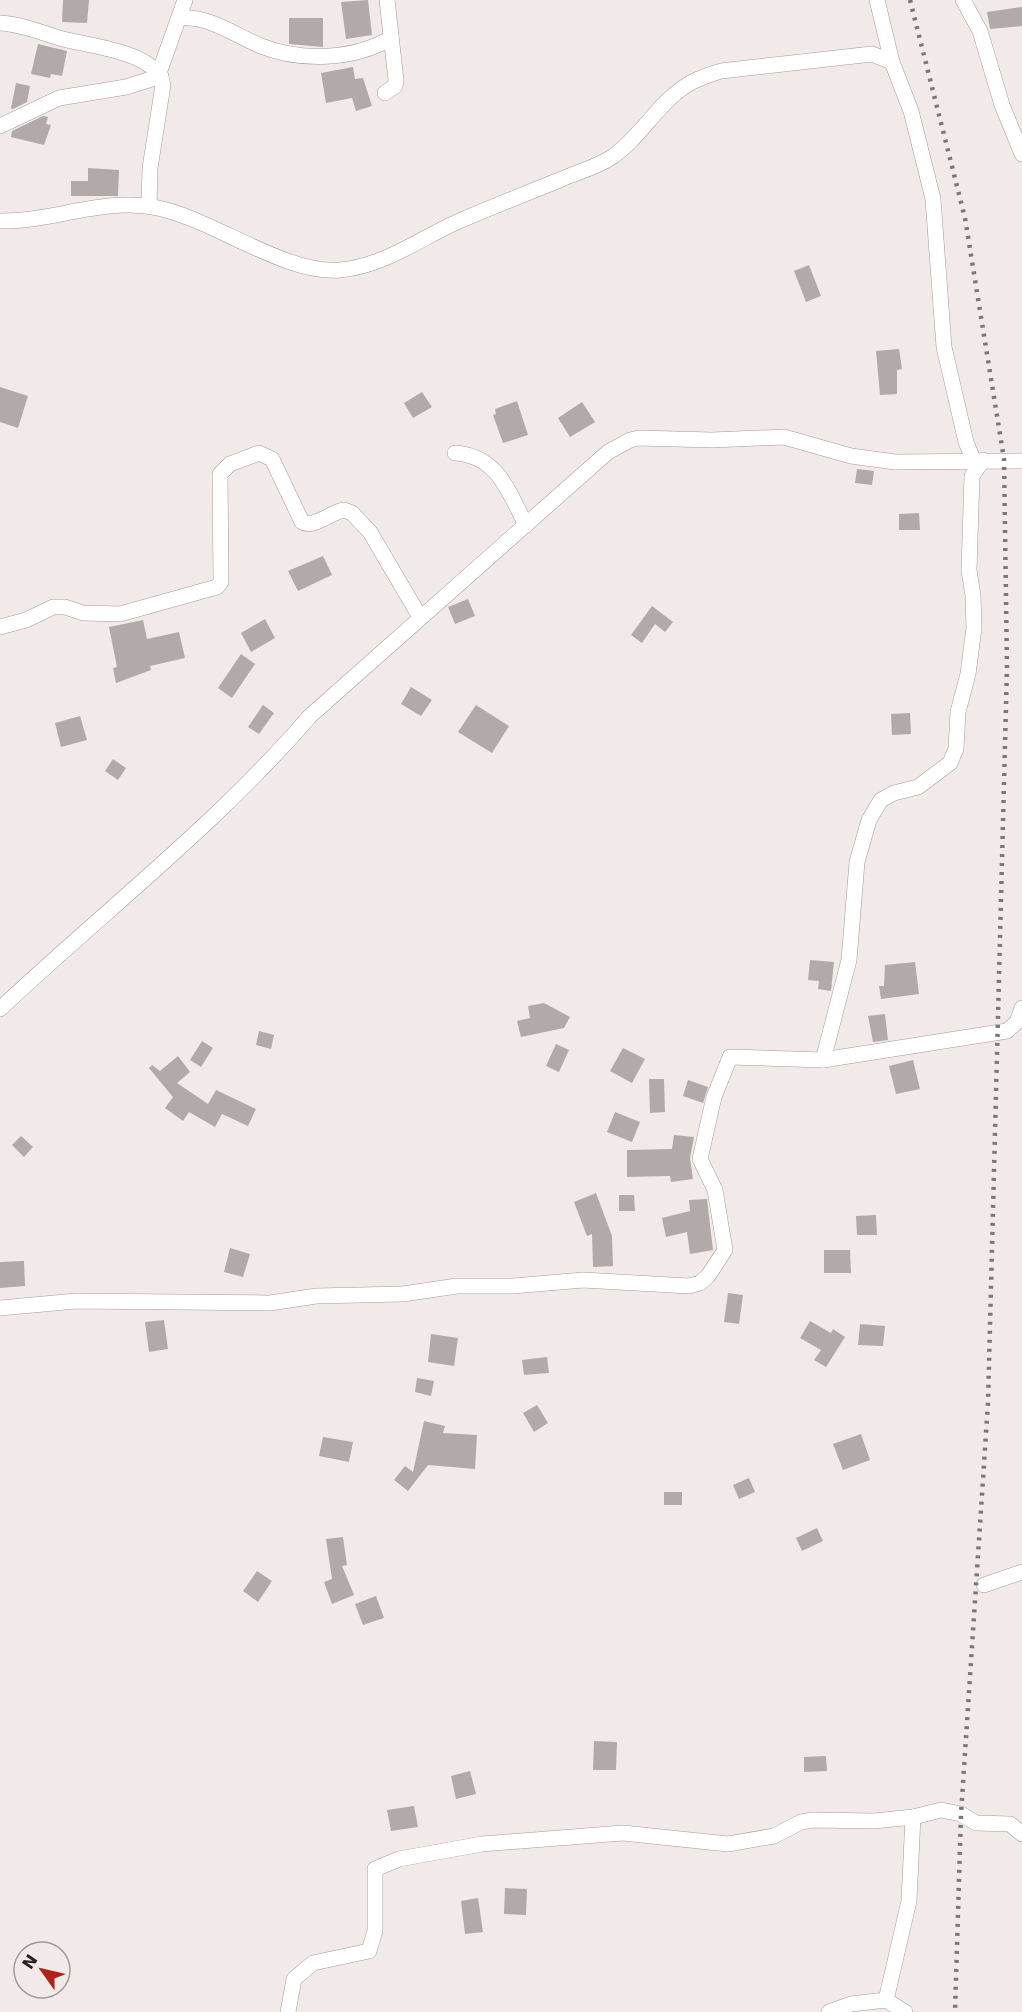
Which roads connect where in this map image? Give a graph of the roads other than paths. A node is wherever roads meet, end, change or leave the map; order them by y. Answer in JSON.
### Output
{"nodes":[{"id":1,"x":185,"y":0,"type":"edge"},
{"id":2,"x":387,"y":0,"type":"edge"},
{"id":3,"x":878,"y":0,"type":"edge"},
{"id":4,"x":963,"y":0,"type":"edge"},
{"id":5,"x":180,"y":18,"type":"junction"},
{"id":6,"x":0,"y":22,"type":"edge"},
{"id":7,"x":391,"y":38,"type":"junction"},
{"id":8,"x":892,"y":62,"type":"junction"},
{"id":9,"x":160,"y":75,"type":"junction"},
{"id":10,"x":385,"y":93,"type":"dead end"},
{"id":11,"x":0,"y":126,"type":"edge"},
{"id":12,"x":1022,"y":154,"type":"edge"},
{"id":13,"x":149,"y":206,"type":"junction"},
{"id":14,"x":0,"y":221,"type":"edge"},
{"id":15,"x":455,"y":453,"type":"dead end"},
{"id":16,"x":978,"y":460,"type":"junction"},
{"id":17,"x":1022,"y":461,"type":"edge"},
{"id":18,"x":526,"y":525,"type":"junction"},
{"id":19,"x":420,"y":617,"type":"junction"},
{"id":20,"x":0,"y":627,"type":"edge"},
{"id":21,"x":1022,"y":1008,"type":"edge"},
{"id":22,"x":0,"y":1009,"type":"edge"},
{"id":23,"x":823,"y":1060,"type":"junction"},
{"id":24,"x":0,"y":1308,"type":"edge"},
{"id":25,"x":1022,"y":1572,"type":"edge"},
{"id":26,"x":984,"y":1585,"type":"dead end"},
{"id":27,"x":913,"y":1817,"type":"junction"},
{"id":28,"x":1022,"y":1834,"type":"edge"},
{"id":29,"x":886,"y":2000,"type":"junction"},
{"id":30,"x":288,"y":2012,"type":"edge"},
{"id":31,"x":829,"y":2012,"type":"edge"},
{"id":32,"x":905,"y":2012,"type":"edge"}],
"edges":[{"from":1,"to":5,"type":"street"},
{"from":2,"to":7,"type":"street"},
{"from":3,"to":8,"type":"street"},
{"from":4,"to":12,"type":"street"},
{"from":5,"to":7,"type":"street"},
{"from":5,"to":9,"type":"street"},
{"from":6,"to":9,"type":"street"},
{"from":7,"to":10,"type":"street"},
{"from":8,"to":13,"type":"street"},
{"from":8,"to":16,"type":"street"},
{"from":9,"to":11,"type":"street"},
{"from":9,"to":13,"type":"street"},
{"from":13,"to":14,"type":"street"},
{"from":15,"to":18,"type":"street"},
{"from":16,"to":17,"type":"street"},
{"from":16,"to":18,"type":"street"},
{"from":16,"to":23,"type":"street"},
{"from":18,"to":19,"type":"street"},
{"from":19,"to":20,"type":"street"},
{"from":19,"to":22,"type":"street"},
{"from":21,"to":23,"type":"street"},
{"from":23,"to":24,"type":"street"},
{"from":25,"to":26,"type":"street"},
{"from":27,"to":28,"type":"street"},
{"from":27,"to":29,"type":"street"},
{"from":27,"to":30,"type":"street"},
{"from":29,"to":31,"type":"street"},
{"from":29,"to":32,"type":"street"}]}
